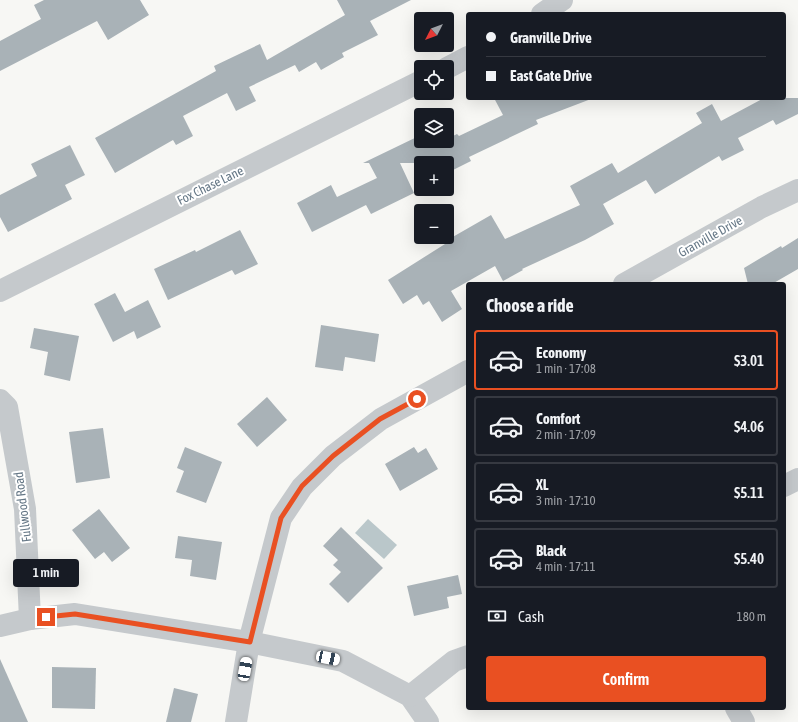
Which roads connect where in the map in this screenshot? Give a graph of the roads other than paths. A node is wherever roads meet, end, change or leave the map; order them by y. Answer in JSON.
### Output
{"nodes":[{"id":1,"x":562,"y":0,"type":"edge"},
{"id":2,"x":545,"y":12,"type":"edge"},
{"id":3,"x":466,"y":58,"type":"edge"},
{"id":4,"x":454,"y":64,"type":"edge"},
{"id":5,"x":414,"y":83,"type":"edge"},
{"id":6,"x":798,"y":190,"type":"edge"},
{"id":7,"x":628,"y":282,"type":"edge"},
{"id":8,"x":0,"y":291,"type":"edge"},
{"id":9,"x":466,"y":371,"type":"edge"},
{"id":10,"x":0,"y":400,"type":"edge"},
{"id":11,"x":798,"y":479,"type":"edge"},
{"id":12,"x":786,"y":485,"type":"edge"},
{"id":13,"x":30,"y":618,"type":"junction"},
{"id":14,"x":0,"y":626,"type":"edge"},
{"id":15,"x":250,"y":642,"type":"junction"},
{"id":16,"x":466,"y":657,"type":"edge"},
{"id":17,"x":410,"y":696,"type":"junction"},
{"id":18,"x":737,"y":710,"type":"edge"},
{"id":19,"x":236,"y":722,"type":"edge"},
{"id":20,"x":428,"y":722,"type":"edge"},
{"id":21,"x":744,"y":722,"type":"edge"}],
"edges":[{"from":1,"to":2,"type":"street"},
{"from":3,"to":4,"type":"street"},
{"from":5,"to":8,"type":"street","name":"Fox Chase Lane"},
{"from":6,"to":7,"type":"street","name":"Granville Drive"},
{"from":9,"to":15,"type":"street"},
{"from":10,"to":13,"type":"street","name":"Fullwood Road"},
{"from":11,"to":12,"type":"street"},
{"from":13,"to":14,"type":"street"},
{"from":13,"to":15,"type":"street"},
{"from":15,"to":17,"type":"street"},
{"from":15,"to":19,"type":"street"},
{"from":16,"to":17,"type":"street"},
{"from":17,"to":20,"type":"street"},
{"from":18,"to":21,"type":"street"}]}
